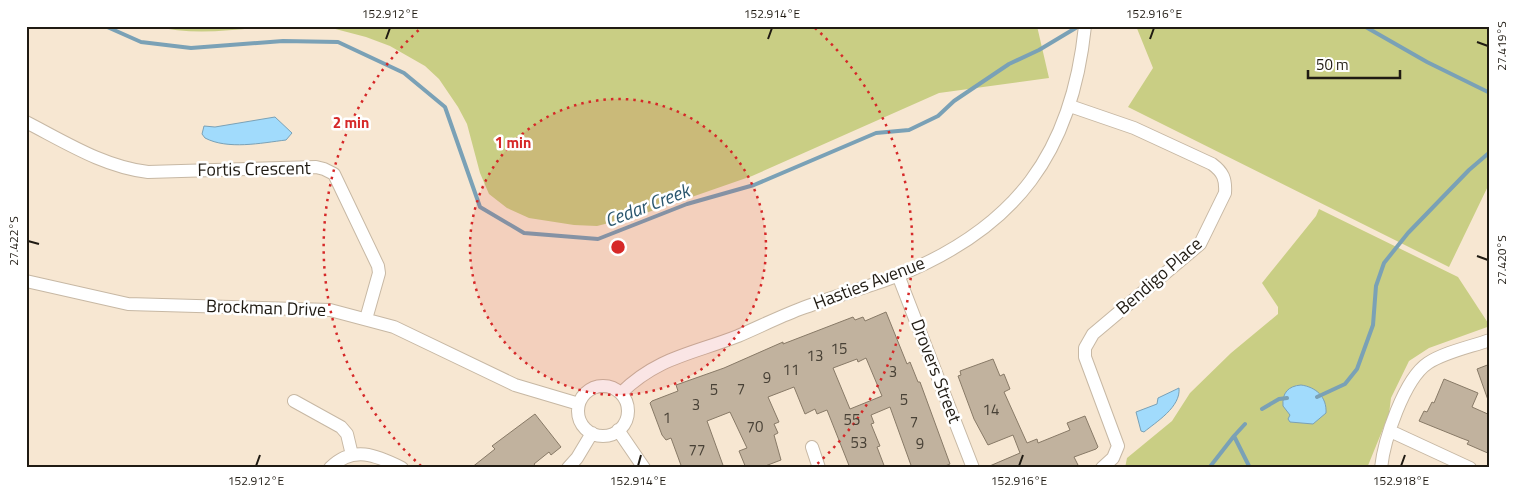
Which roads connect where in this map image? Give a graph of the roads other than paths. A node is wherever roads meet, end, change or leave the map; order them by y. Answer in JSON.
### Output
{"nodes":[{"id":1,"x":1085,"y":26,"type":"edge"},
{"id":2,"x":1070,"y":106,"type":"junction"},
{"id":3,"x":26,"y":122,"type":"edge"},
{"id":4,"x":898,"y":275,"type":"junction"},
{"id":5,"x":26,"y":281,"type":"edge"},
{"id":6,"x":366,"y":319,"type":"junction"},
{"id":7,"x":1490,"y":340,"type":"edge"},
{"id":8,"x":621,"y":393,"type":"junction"},
{"id":9,"x":294,"y":401,"type":"dead end"},
{"id":10,"x":579,"y":404,"type":"junction"},
{"id":11,"x":618,"y":430,"type":"junction"},
{"id":12,"x":1390,"y":431,"type":"junction"},
{"id":13,"x":592,"y":433,"type":"junction"},
{"id":14,"x":812,"y":447,"type":"dead end"},
{"id":15,"x":352,"y":454,"type":"junction"},
{"id":16,"x":330,"y":468,"type":"edge"},
{"id":17,"x":402,"y":468,"type":"edge"},
{"id":18,"x":568,"y":468,"type":"edge"},
{"id":19,"x":644,"y":468,"type":"edge"},
{"id":20,"x":819,"y":468,"type":"edge"},
{"id":21,"x":973,"y":468,"type":"edge"},
{"id":22,"x":1102,"y":468,"type":"edge"},
{"id":23,"x":1381,"y":468,"type":"edge"},
{"id":24,"x":1470,"y":468,"type":"edge"}],
"edges":[{"from":1,"to":2,"type":"street","name":"Hasties Avenue"},
{"from":2,"to":4,"type":"street","name":"Hasties Avenue"},
{"from":2,"to":22,"type":"street","name":"Bendigo Place"},
{"from":3,"to":6,"type":"street","name":"Fortis Crescent"},
{"from":4,"to":8,"type":"street","name":"Hasties Avenue"},
{"from":4,"to":21,"type":"street","name":"Drovers Street"},
{"from":5,"to":6,"type":"street","name":"Brockman Drive"},
{"from":6,"to":10,"type":"street","name":"Brockman Drive"},
{"from":7,"to":12,"type":"street"},
{"from":8,"to":10,"type":"street"},
{"from":8,"to":11,"type":"street"},
{"from":9,"to":15,"type":"street"},
{"from":10,"to":13,"type":"street"},
{"from":11,"to":13,"type":"street"},
{"from":11,"to":19,"type":"street"},
{"from":12,"to":23,"type":"street"},
{"from":12,"to":24,"type":"street"},
{"from":13,"to":18,"type":"street"},
{"from":14,"to":20,"type":"street"},
{"from":15,"to":16,"type":"street"},
{"from":15,"to":17,"type":"street"}]}
